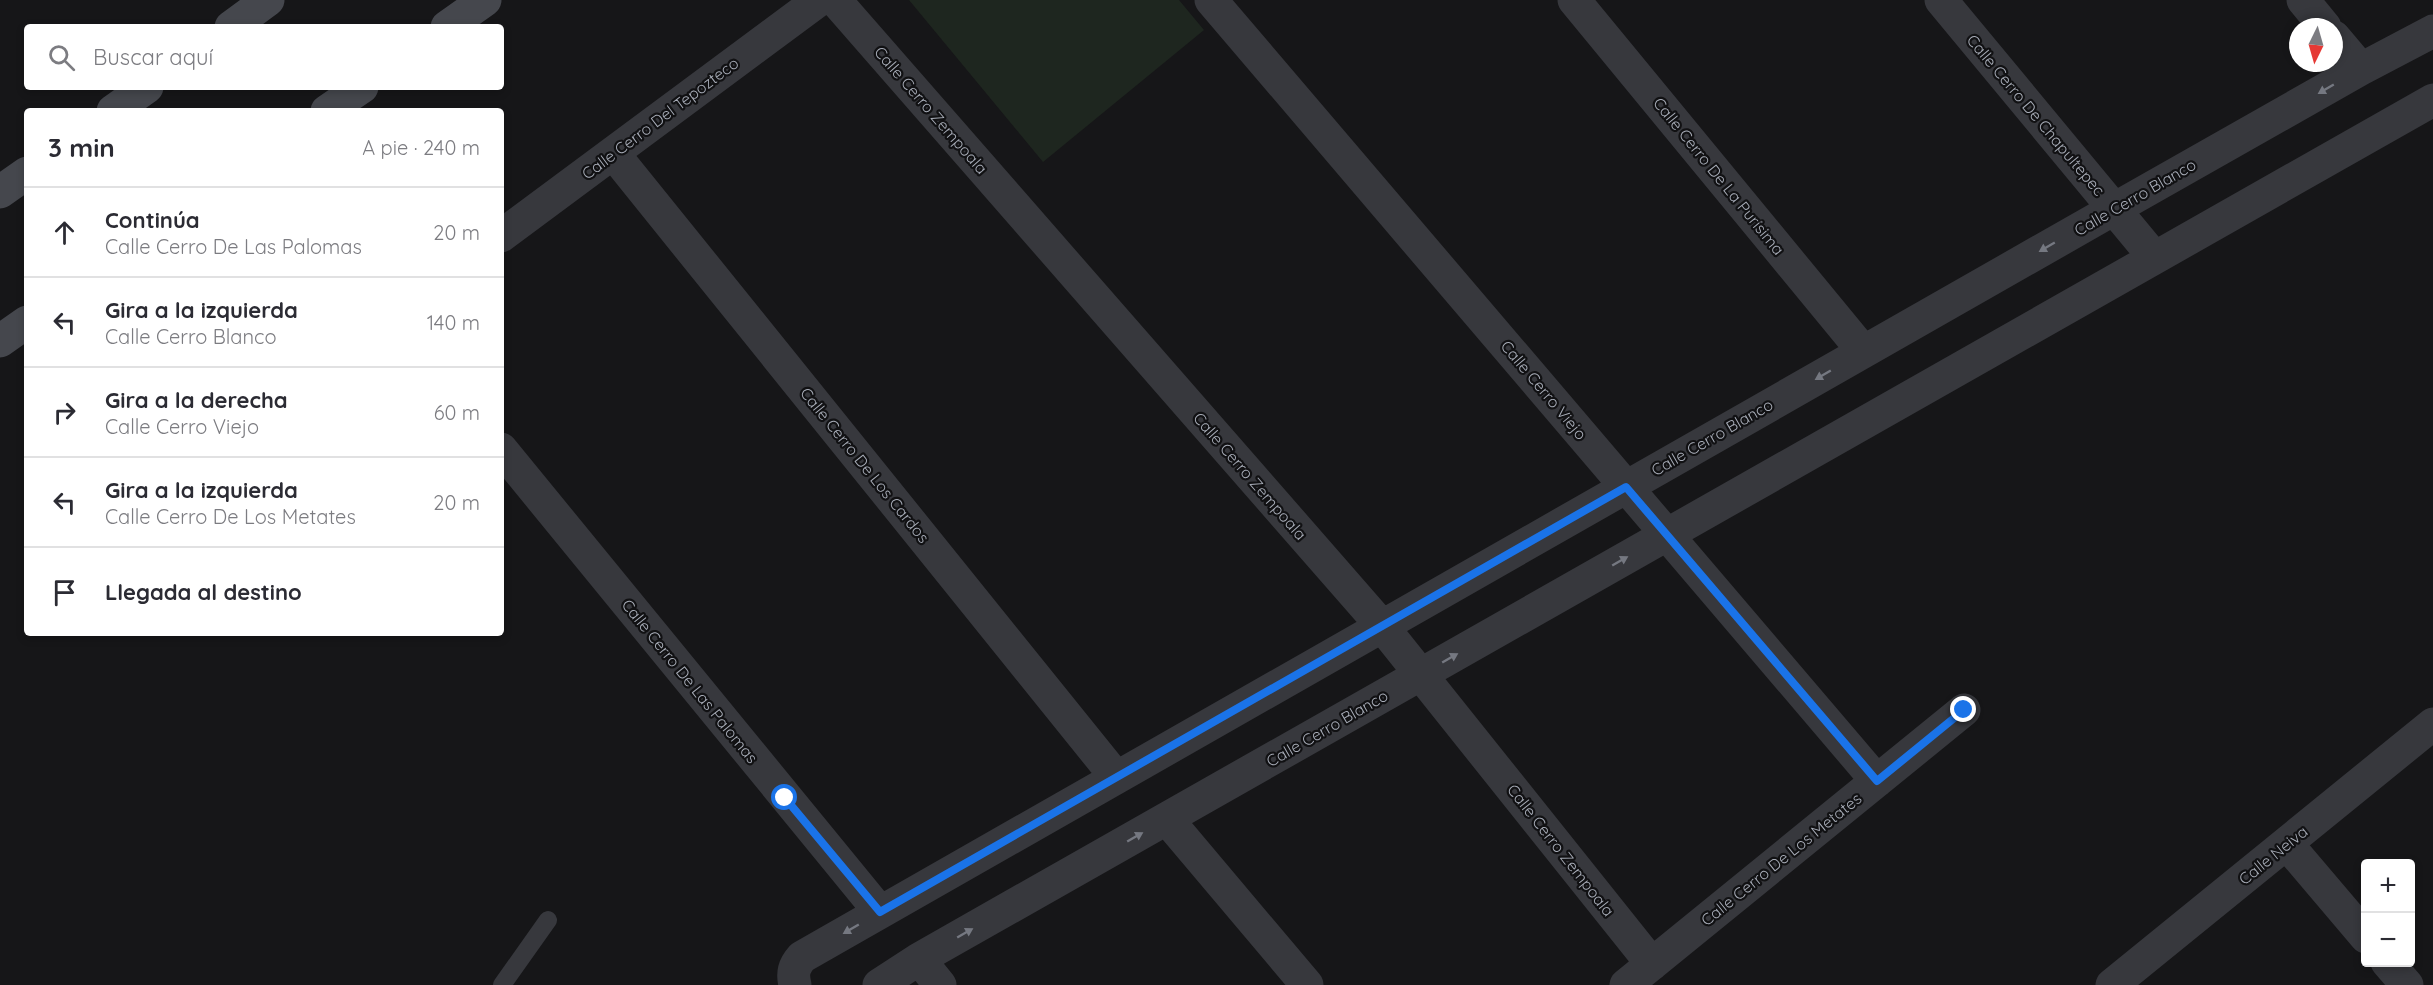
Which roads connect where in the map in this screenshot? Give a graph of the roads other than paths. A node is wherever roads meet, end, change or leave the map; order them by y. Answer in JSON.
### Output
{"nodes":[{"id":1,"x":268,"y":0,"type":"edge"},
{"id":2,"x":485,"y":0,"type":"edge"},
{"id":3,"x":819,"y":0,"type":"edge"},
{"id":4,"x":835,"y":0,"type":"edge"},
{"id":5,"x":1211,"y":0,"type":"edge"},
{"id":6,"x":1574,"y":0,"type":"edge"},
{"id":7,"x":1941,"y":0,"type":"edge"},
{"id":8,"x":2303,"y":0,"type":"edge"},
{"id":9,"x":2318,"y":18,"type":"edge"},
{"id":10,"x":235,"y":24,"type":"edge"},
{"id":11,"x":451,"y":24,"type":"edge"},
{"id":12,"x":2433,"y":31,"type":"edge"},
{"id":13,"x":2343,"y":48,"type":"edge"},
{"id":14,"x":2361,"y":69,"type":"junction"},
{"id":15,"x":143,"y":90,"type":"edge"},
{"id":16,"x":358,"y":90,"type":"edge"},
{"id":17,"x":2433,"y":100,"type":"edge"},
{"id":18,"x":117,"y":108,"type":"edge"},
{"id":19,"x":331,"y":108,"type":"edge"},
{"id":20,"x":613,"y":153,"type":"junction"},
{"id":21,"x":24,"y":175,"type":"edge"},
{"id":22,"x":0,"y":192,"type":"edge"},
{"id":23,"x":2114,"y":209,"type":"junction"},
{"id":24,"x":504,"y":234,"type":"edge"},
{"id":25,"x":2154,"y":257,"type":"junction"},
{"id":26,"x":24,"y":324,"type":"edge"},
{"id":27,"x":0,"y":341,"type":"edge"},
{"id":28,"x":1863,"y":351,"type":"junction"},
{"id":29,"x":504,"y":453,"type":"edge"},
{"id":30,"x":1626,"y":487,"type":"junction"},
{"id":31,"x":1667,"y":534,"type":"junction"},
{"id":32,"x":1382,"y":626,"type":"junction"},
{"id":33,"x":1422,"y":674,"type":"junction"},
{"id":34,"x":1964,"y":710,"type":"dead end"},
{"id":35,"x":2433,"y":724,"type":"edge"},
{"id":36,"x":1116,"y":777,"type":"junction"},
{"id":37,"x":1877,"y":781,"type":"junction"},
{"id":38,"x":1167,"y":819,"type":"junction"},
{"id":39,"x":2287,"y":844,"type":"junction"},
{"id":40,"x":880,"y":912,"type":"junction"},
{"id":41,"x":548,"y":920,"type":"dead end"},
{"id":42,"x":2361,"y":931,"type":"edge"},
{"id":43,"x":919,"y":959,"type":"junction"},
{"id":44,"x":1652,"y":964,"type":"junction"},
{"id":45,"x":2391,"y":967,"type":"edge"},
{"id":46,"x":502,"y":985,"type":"edge"},
{"id":47,"x":795,"y":985,"type":"edge"},
{"id":48,"x":879,"y":985,"type":"edge"},
{"id":49,"x":940,"y":985,"type":"edge"},
{"id":50,"x":1307,"y":985,"type":"edge"},
{"id":51,"x":1626,"y":985,"type":"edge"},
{"id":52,"x":2112,"y":985,"type":"edge"},
{"id":53,"x":2407,"y":985,"type":"edge"}],
"edges":[{"from":1,"to":10,"type":"main road"},
{"from":2,"to":11,"type":"main road"},
{"from":3,"to":20,"type":"street","name":"Calle Cerro Del Tepozteco"},
{"from":4,"to":32,"type":"street","name":"Calle Cerro Zempoala"},
{"from":5,"to":30,"type":"street","name":"Calle Cerro Viejo"},
{"from":6,"to":28,"type":"street","name":"Calle Cerro De La Purísima"},
{"from":7,"to":23,"type":"street","name":"Calle Cerro De Chapultepec"},
{"from":8,"to":9,"type":"street"},
{"from":12,"to":14,"type":"street","name":"Calle Cerro Blanco"},
{"from":13,"to":14,"type":"street"},
{"from":14,"to":23,"type":"street","name":"Calle Cerro Blanco","one_way":true},
{"from":15,"to":18,"type":"main road"},
{"from":16,"to":19,"type":"main road"},
{"from":17,"to":25,"type":"street","name":"Calle Cerro Blanco"},
{"from":20,"to":24,"type":"street","name":"Calle Cerro Del Tepozteco"},
{"from":20,"to":36,"type":"street","name":"Calle Cerro De Los Cardos"},
{"from":21,"to":22,"type":"main road"},
{"from":23,"to":25,"type":"street","name":"Calle Cerro De Chapultepec"},
{"from":23,"to":28,"type":"street","name":"Calle Cerro Blanco","one_way":true},
{"from":25,"to":31,"type":"street","name":"Calle Cerro Blanco"},
{"from":26,"to":27,"type":"main road"},
{"from":28,"to":30,"type":"street","name":"Calle Cerro Blanco","one_way":true},
{"from":29,"to":40,"type":"street","name":"Calle Cerro De Las Palomas"},
{"from":30,"to":31,"type":"street","name":"Calle Cerro Viejo"},
{"from":30,"to":32,"type":"street","name":"Calle Cerro Blanco"},
{"from":33,"to":31,"type":"street","name":"Calle Cerro Blanco","one_way":true},
{"from":31,"to":37,"type":"street","name":"Calle Cerro Viejo"},
{"from":32,"to":33,"type":"street","name":"Calle Cerro Zempoala"},
{"from":32,"to":36,"type":"street","name":"Calle Cerro Blanco"},
{"from":33,"to":38,"type":"street","name":"Calle Cerro Blanco"},
{"from":33,"to":44,"type":"street","name":"Calle Cerro Zempoala"},
{"from":34,"to":37,"type":"street","name":"Calle Cerro De Los Metates"},
{"from":35,"to":39,"type":"street","name":"Calle Neiva"},
{"from":36,"to":40,"type":"street","name":"Calle Cerro Blanco"},
{"from":37,"to":44,"type":"street","name":"Calle Cerro De Los Metates"},
{"from":43,"to":38,"type":"street","name":"Calle Cerro Blanco","one_way":true},
{"from":38,"to":50,"type":"street"},
{"from":39,"to":42,"type":"street"},
{"from":39,"to":52,"type":"street","name":"Calle Neiva"},
{"from":40,"to":47,"type":"street","name":"Calle Cerro Blanco","one_way":true},
{"from":41,"to":46,"type":"lane"},
{"from":43,"to":48,"type":"street","name":"Calle Cerro Blanco"},
{"from":43,"to":49,"type":"street"},
{"from":44,"to":51,"type":"street","name":"Calle Cerro De Los Metates"},
{"from":45,"to":53,"type":"street"}]}
